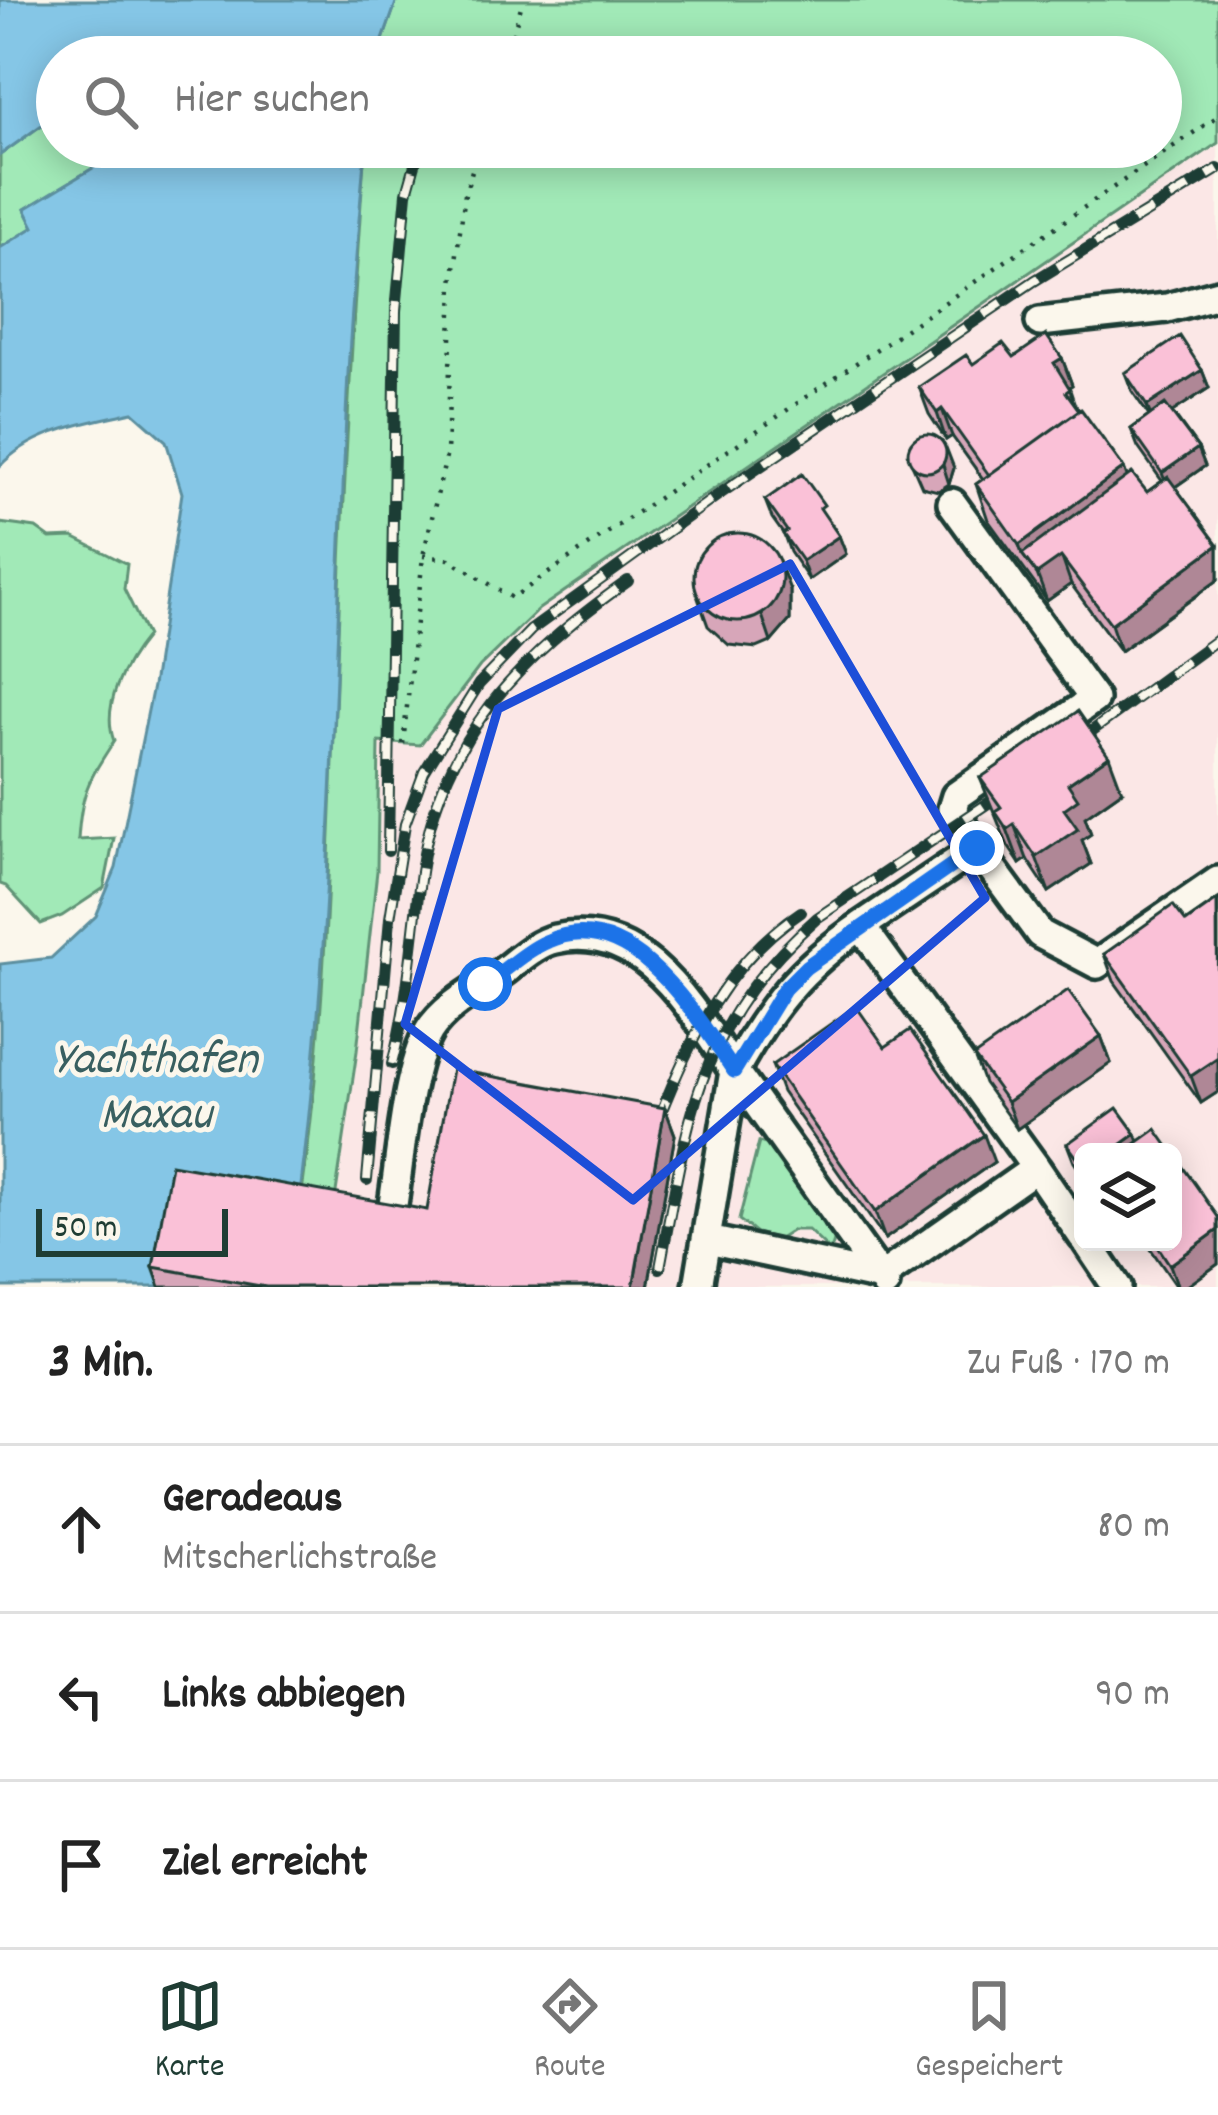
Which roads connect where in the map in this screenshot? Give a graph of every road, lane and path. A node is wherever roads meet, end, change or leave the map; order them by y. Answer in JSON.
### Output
{"nodes":[{"id":1,"x":523,"y":0,"type":"edge"},
{"id":2,"x":512,"y":36,"type":"edge"},
{"id":3,"x":1218,"y":116,"type":"edge"},
{"id":4,"x":1182,"y":141,"type":"edge"},
{"id":5,"x":473,"y":168,"type":"edge"},
{"id":6,"x":1142,"y":168,"type":"edge"},
{"id":7,"x":1218,"y":294,"type":"edge"},
{"id":8,"x":1040,"y":322,"type":"dead end"},
{"id":9,"x":952,"y":503,"type":"dead end"},
{"id":10,"x":423,"y":556,"type":"junction"},
{"id":11,"x":403,"y":744,"type":"dead end"},
{"id":12,"x":977,"y":848,"type":"junction"},
{"id":13,"x":1218,"y":881,"type":"edge"},
{"id":14,"x":861,"y":926,"type":"junction"},
{"id":15,"x":734,"y":1071,"type":"junction"},
{"id":16,"x":1036,"y":1168,"type":"junction"},
{"id":17,"x":392,"y":1211,"type":"edge"},
{"id":18,"x":1074,"y":1223,"type":"edge"},
{"id":19,"x":708,"y":1240,"type":"junction"},
{"id":20,"x":1093,"y":1251,"type":"edge"},
{"id":21,"x":884,"y":1282,"type":"edge"},
{"id":22,"x":698,"y":1287,"type":"edge"},
{"id":23,"x":1117,"y":1287,"type":"edge"}],
"edges":[{"from":1,"to":2,"type":"path"},
{"from":3,"to":4,"type":"path"},
{"from":5,"to":10,"type":"path"},
{"from":6,"to":10,"type":"path"},
{"from":7,"to":8,"type":"lane"},
{"from":9,"to":12,"type":"lane"},
{"from":10,"to":11,"type":"path"},
{"from":12,"to":13,"type":"lane"},
{"from":12,"to":14,"type":"lane"},
{"from":14,"to":15,"type":"lane"},
{"from":14,"to":16,"type":"lane"},
{"from":15,"to":17,"type":"lane"},
{"from":15,"to":19,"type":"lane"},
{"from":15,"to":21,"type":"lane"},
{"from":16,"to":18,"type":"lane"},
{"from":16,"to":21,"type":"lane"},
{"from":19,"to":21,"type":"lane"},
{"from":19,"to":22,"type":"lane"},
{"from":20,"to":23,"type":"lane"}]}
